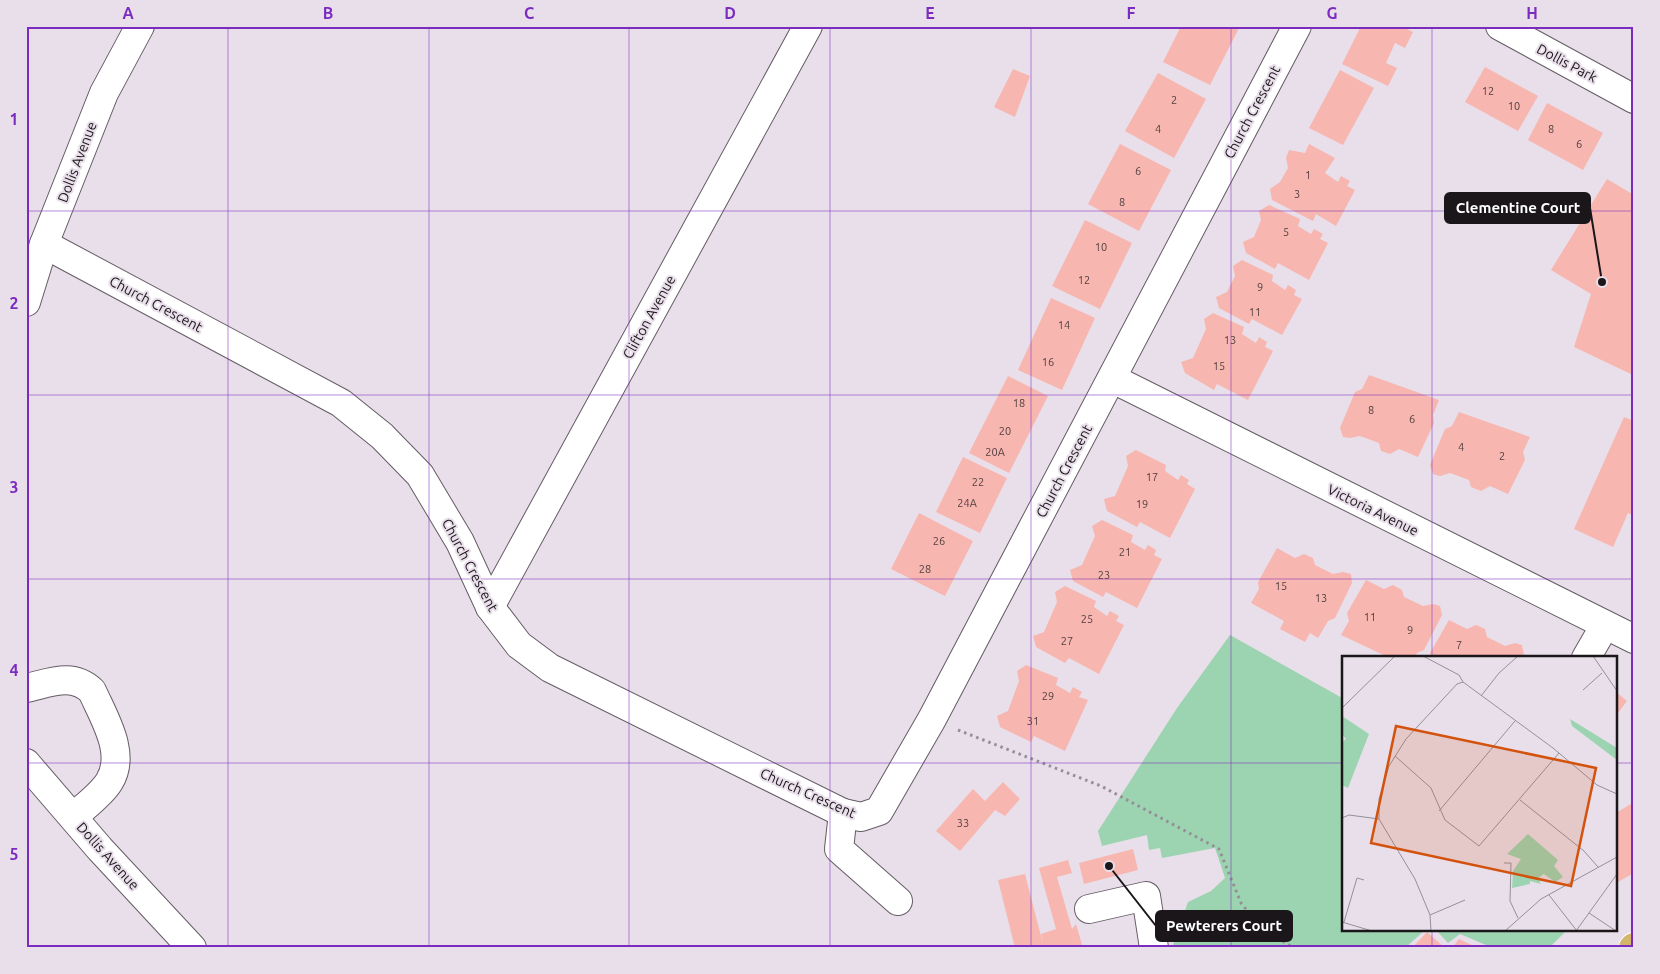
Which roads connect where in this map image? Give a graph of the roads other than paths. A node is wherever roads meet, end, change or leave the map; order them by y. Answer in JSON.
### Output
{"nodes":[{"id":1,"x":140,"y":26,"type":"edge"},
{"id":2,"x":808,"y":26,"type":"edge"},
{"id":3,"x":1297,"y":26,"type":"edge"},
{"id":4,"x":1500,"y":26,"type":"edge"},
{"id":5,"x":1634,"y":99,"type":"edge"},
{"id":6,"x":44,"y":244,"type":"junction"},
{"id":7,"x":26,"y":302,"type":"edge"},
{"id":8,"x":1113,"y":380,"type":"junction"},
{"id":9,"x":490,"y":607,"type":"junction"},
{"id":10,"x":1605,"y":625,"type":"junction"},
{"id":11,"x":1634,"y":639,"type":"edge"},
{"id":12,"x":1587,"y":656,"type":"edge"},
{"id":13,"x":26,"y":688,"type":"edge"},
{"id":14,"x":27,"y":764,"type":"edge"},
{"id":15,"x":843,"y":813,"type":"junction"},
{"id":16,"x":73,"y":817,"type":"junction"},
{"id":17,"x":898,"y":901,"type":"dead end"},
{"id":18,"x":1089,"y":909,"type":"dead end"},
{"id":19,"x":192,"y":948,"type":"edge"},
{"id":20,"x":1154,"y":948,"type":"edge"}],
"edges":[{"from":1,"to":6,"type":"street","name":"Dollis Avenue"},
{"from":2,"to":9,"type":"street","name":"Clifton Avenue"},
{"from":3,"to":8,"type":"street","name":"Church Crescent"},
{"from":4,"to":5,"type":"street","name":"Dollis Park"},
{"from":6,"to":7,"type":"street","name":"Dollis Avenue"},
{"from":6,"to":9,"type":"street","name":"Church Crescent"},
{"from":8,"to":10,"type":"street","name":"Victoria Avenue"},
{"from":8,"to":15,"type":"street","name":"Church Crescent"},
{"from":9,"to":15,"type":"street","name":"Church Crescent"},
{"from":10,"to":11,"type":"street","name":"Victoria Avenue"},
{"from":10,"to":12,"type":"street"},
{"from":13,"to":16,"type":"street"},
{"from":14,"to":16,"type":"street","name":"Dollis Avenue"},
{"from":15,"to":17,"type":"street"},
{"from":16,"to":19,"type":"street","name":"Dollis Avenue"},
{"from":18,"to":20,"type":"street"}]}
